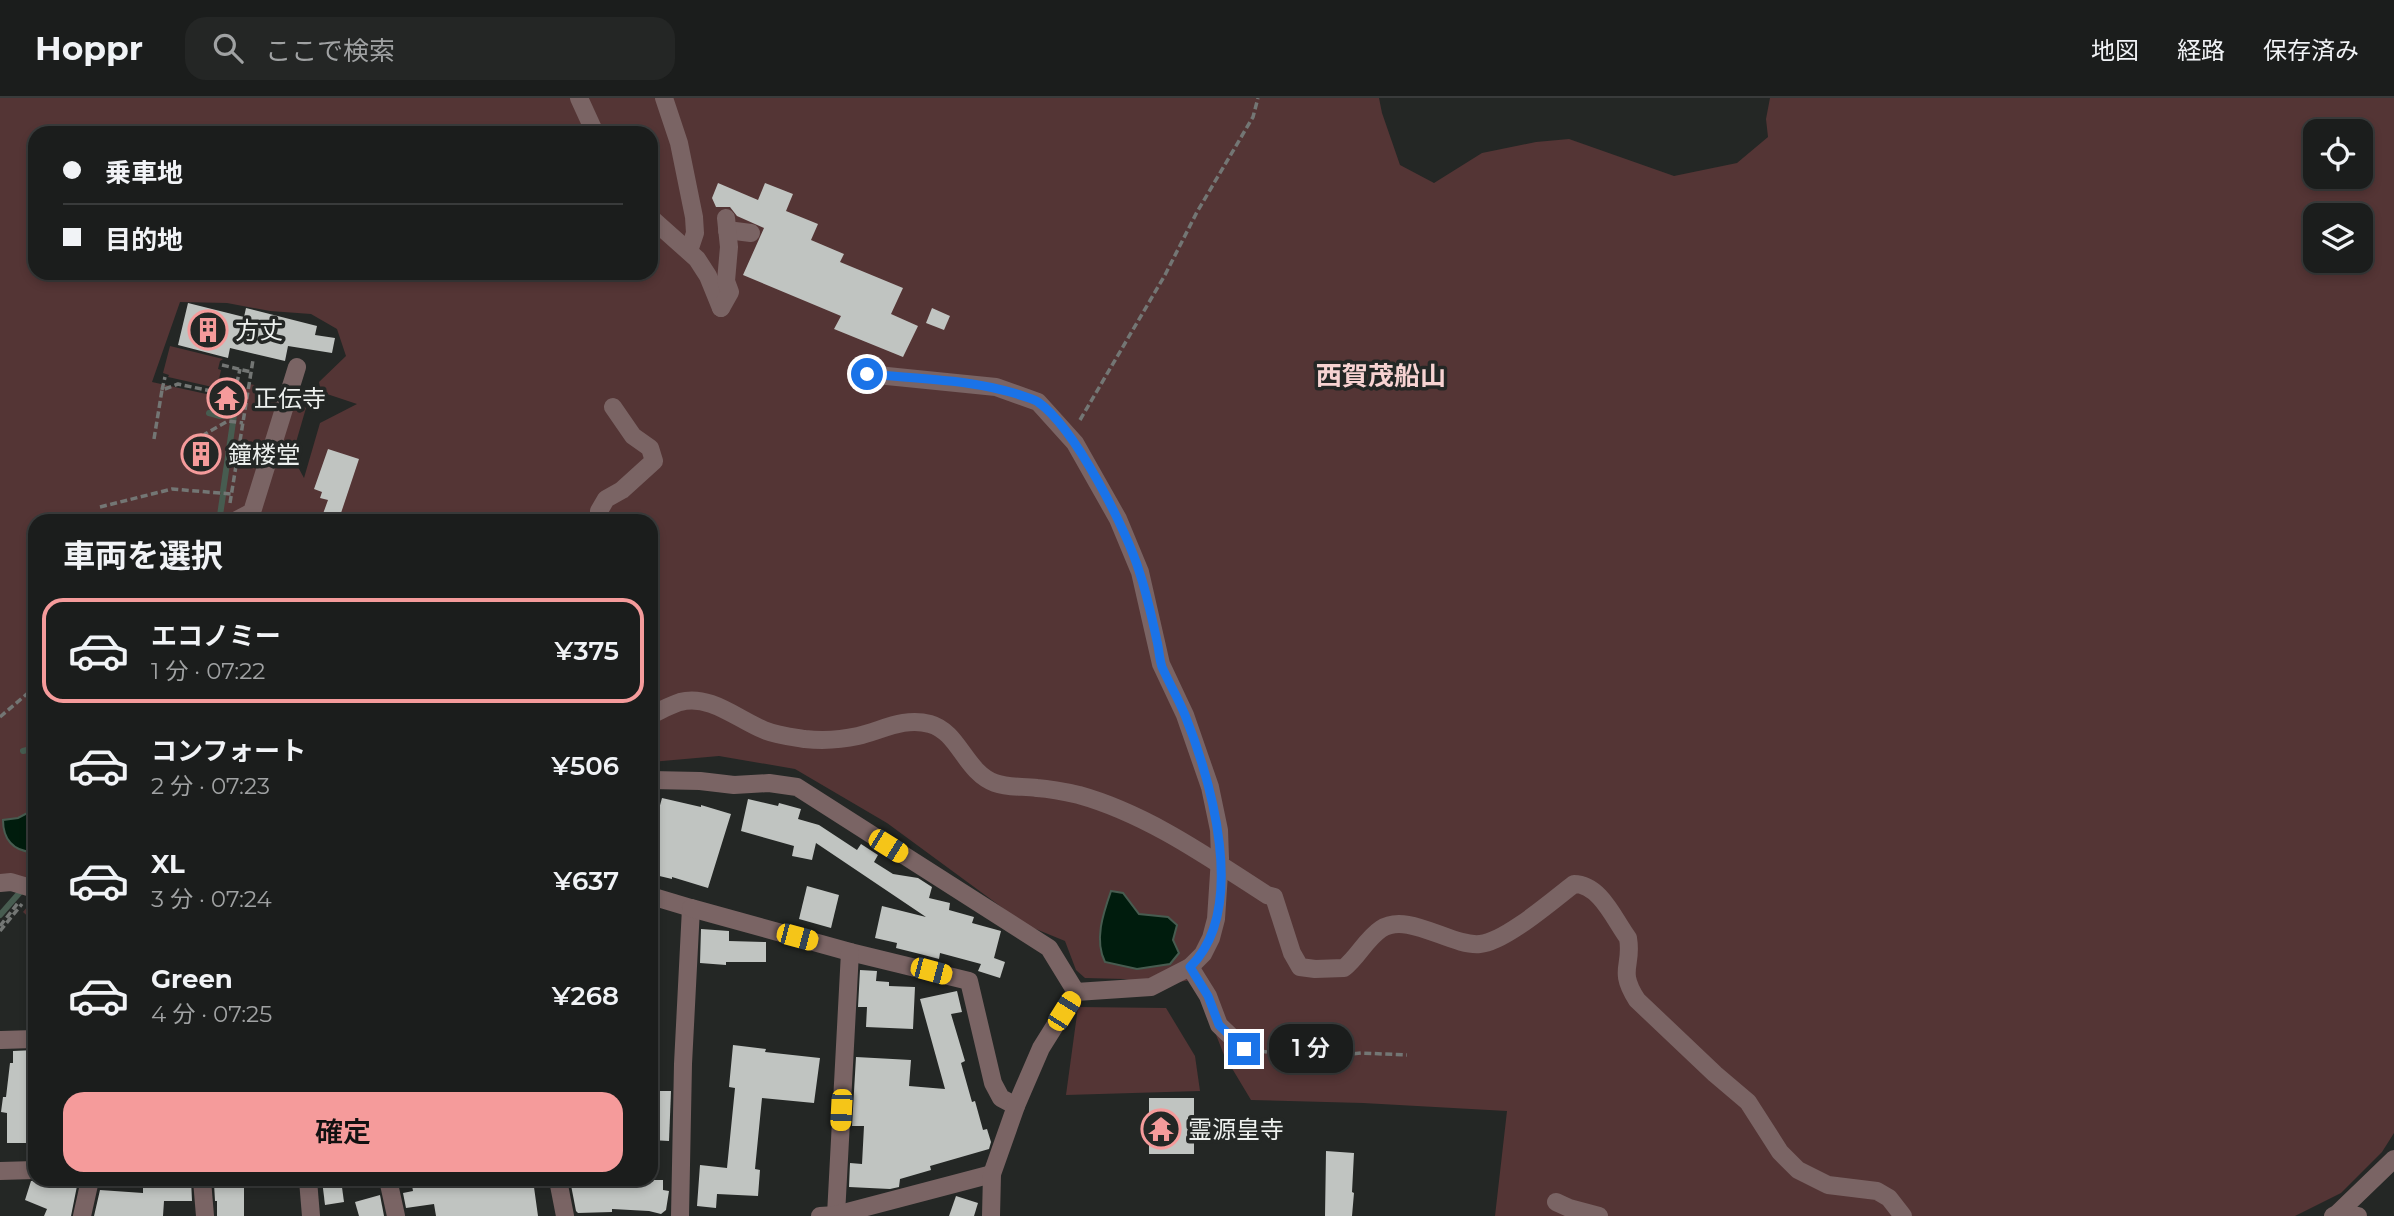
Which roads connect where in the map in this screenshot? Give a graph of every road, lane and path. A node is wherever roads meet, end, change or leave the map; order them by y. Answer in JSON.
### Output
{"nodes":[{"id":1,"x":579,"y":98,"type":"edge"},
{"id":2,"x":664,"y":98,"type":"edge"},
{"id":3,"x":1258,"y":98,"type":"edge"},
{"id":4,"x":592,"y":126,"type":"edge"},
{"id":5,"x":658,"y":224,"type":"edge"},
{"id":6,"x":751,"y":233,"type":"dead end"},
{"id":7,"x":689,"y":251,"type":"junction"},
{"id":8,"x":253,"y":360,"type":"dead end"},
{"id":9,"x":222,"y":365,"type":"dead end"},
{"id":10,"x":297,"y":367,"type":"dead end"},
{"id":11,"x":240,"y":369,"type":"junction"},
{"id":12,"x":251,"y":372,"type":"junction"},
{"id":13,"x":867,"y":374,"type":"dead end"},
{"id":14,"x":165,"y":377,"type":"dead end"},
{"id":15,"x":162,"y":390,"type":"junction"},
{"id":16,"x":613,"y":407,"type":"dead end"},
{"id":17,"x":243,"y":423,"type":"junction"},
{"id":18,"x":1072,"y":438,"type":"junction"},
{"id":19,"x":154,"y":439,"type":"dead end"},
{"id":20,"x":202,"y":448,"type":"dead end"},
{"id":21,"x":232,"y":494,"type":"junction"},
{"id":22,"x":100,"y":507,"type":"dead end"},
{"id":23,"x":230,"y":514,"type":"edge"},
{"id":24,"x":257,"y":514,"type":"edge"},
{"id":25,"x":599,"y":514,"type":"edge"},
{"id":26,"x":28,"y":693,"type":"edge"},
{"id":27,"x":658,"y":712,"type":"edge"},
{"id":28,"x":0,"y":717,"type":"edge"},
{"id":29,"x":658,"y":780,"type":"edge"},
{"id":30,"x":0,"y":883,"type":"edge"},
{"id":31,"x":28,"y":885,"type":"edge"},
{"id":32,"x":28,"y":891,"type":"edge"},
{"id":33,"x":658,"y":898,"type":"edge"},
{"id":34,"x":691,"y":908,"type":"junction"},
{"id":35,"x":0,"y":929,"type":"edge"},
{"id":36,"x":850,"y":952,"type":"junction"},
{"id":37,"x":1190,"y":967,"type":"junction"},
{"id":38,"x":1076,"y":992,"type":"junction"},
{"id":39,"x":0,"y":1040,"type":"edge"},
{"id":40,"x":28,"y":1040,"type":"edge"},
{"id":41,"x":0,"y":1045,"type":"edge"},
{"id":42,"x":1244,"y":1049,"type":"joint"},
{"id":43,"x":1407,"y":1055,"type":"dead end"},
{"id":44,"x":1016,"y":1106,"type":"junction"},
{"id":45,"x":2394,"y":1159,"type":"edge"},
{"id":46,"x":28,"y":1170,"type":"edge"},
{"id":47,"x":0,"y":1171,"type":"edge"},
{"id":48,"x":992,"y":1174,"type":"junction"},
{"id":49,"x":89,"y":1186,"type":"edge"},
{"id":50,"x":202,"y":1186,"type":"edge"},
{"id":51,"x":309,"y":1186,"type":"edge"},
{"id":52,"x":389,"y":1186,"type":"edge"},
{"id":53,"x":559,"y":1186,"type":"edge"},
{"id":54,"x":1556,"y":1202,"type":"dead end"},
{"id":55,"x":836,"y":1215,"type":"edge"},
{"id":56,"x":2335,"y":1215,"type":"edge"},
{"id":57,"x":82,"y":1216,"type":"edge"},
{"id":58,"x":205,"y":1216,"type":"edge"},
{"id":59,"x":312,"y":1216,"type":"edge"},
{"id":60,"x":396,"y":1216,"type":"edge"},
{"id":61,"x":565,"y":1216,"type":"edge"},
{"id":62,"x":680,"y":1216,"type":"edge"},
{"id":63,"x":820,"y":1216,"type":"edge"},
{"id":64,"x":991,"y":1216,"type":"edge"},
{"id":65,"x":1599,"y":1216,"type":"edge"},
{"id":66,"x":1903,"y":1216,"type":"edge"},
{"id":67,"x":2358,"y":1216,"type":"edge"}],
"edges":[{"from":1,"to":4,"type":"street"},
{"from":2,"to":7,"type":"street"},
{"from":3,"to":18,"type":"path"},
{"from":5,"to":7,"type":"street"},
{"from":6,"to":7,"type":"street"},
{"from":8,"to":12,"type":"path"},
{"from":9,"to":11,"type":"path"},
{"from":10,"to":24,"type":"street"},
{"from":11,"to":12,"type":"path"},
{"from":11,"to":15,"type":"path"},
{"from":12,"to":17,"type":"path"},
{"from":13,"to":18,"type":"street"},
{"from":14,"to":15,"type":"path"},
{"from":15,"to":19,"type":"path"},
{"from":16,"to":25,"type":"street"},
{"from":17,"to":20,"type":"path"},
{"from":17,"to":21,"type":"path"},
{"from":18,"to":37,"type":"street"},
{"from":21,"to":22,"type":"path"},
{"from":21,"to":23,"type":"path"},
{"from":26,"to":28,"type":"path"},
{"from":27,"to":66,"type":"street"},
{"from":29,"to":38,"type":"street"},
{"from":30,"to":31,"type":"street"},
{"from":32,"to":35,"type":"path"},
{"from":33,"to":34,"type":"street"},
{"from":34,"to":36,"type":"street"},
{"from":34,"to":62,"type":"street"},
{"from":36,"to":44,"type":"street"},
{"from":36,"to":55,"type":"street"},
{"from":37,"to":38,"type":"street"},
{"from":37,"to":42,"type":"street"},
{"from":38,"to":44,"type":"street"},
{"from":39,"to":40,"type":"street"},
{"from":39,"to":41,"type":"street"},
{"from":42,"to":43,"type":"path"},
{"from":44,"to":48,"type":"street"},
{"from":45,"to":56,"type":"street"},
{"from":46,"to":47,"type":"street"},
{"from":48,"to":55,"type":"street"},
{"from":48,"to":64,"type":"street"},
{"from":49,"to":57,"type":"street"},
{"from":50,"to":58,"type":"street"},
{"from":51,"to":59,"type":"street"},
{"from":52,"to":60,"type":"street"},
{"from":53,"to":61,"type":"street"},
{"from":54,"to":65,"type":"street"},
{"from":55,"to":63,"type":"street"},
{"from":56,"to":67,"type":"street"}]}
